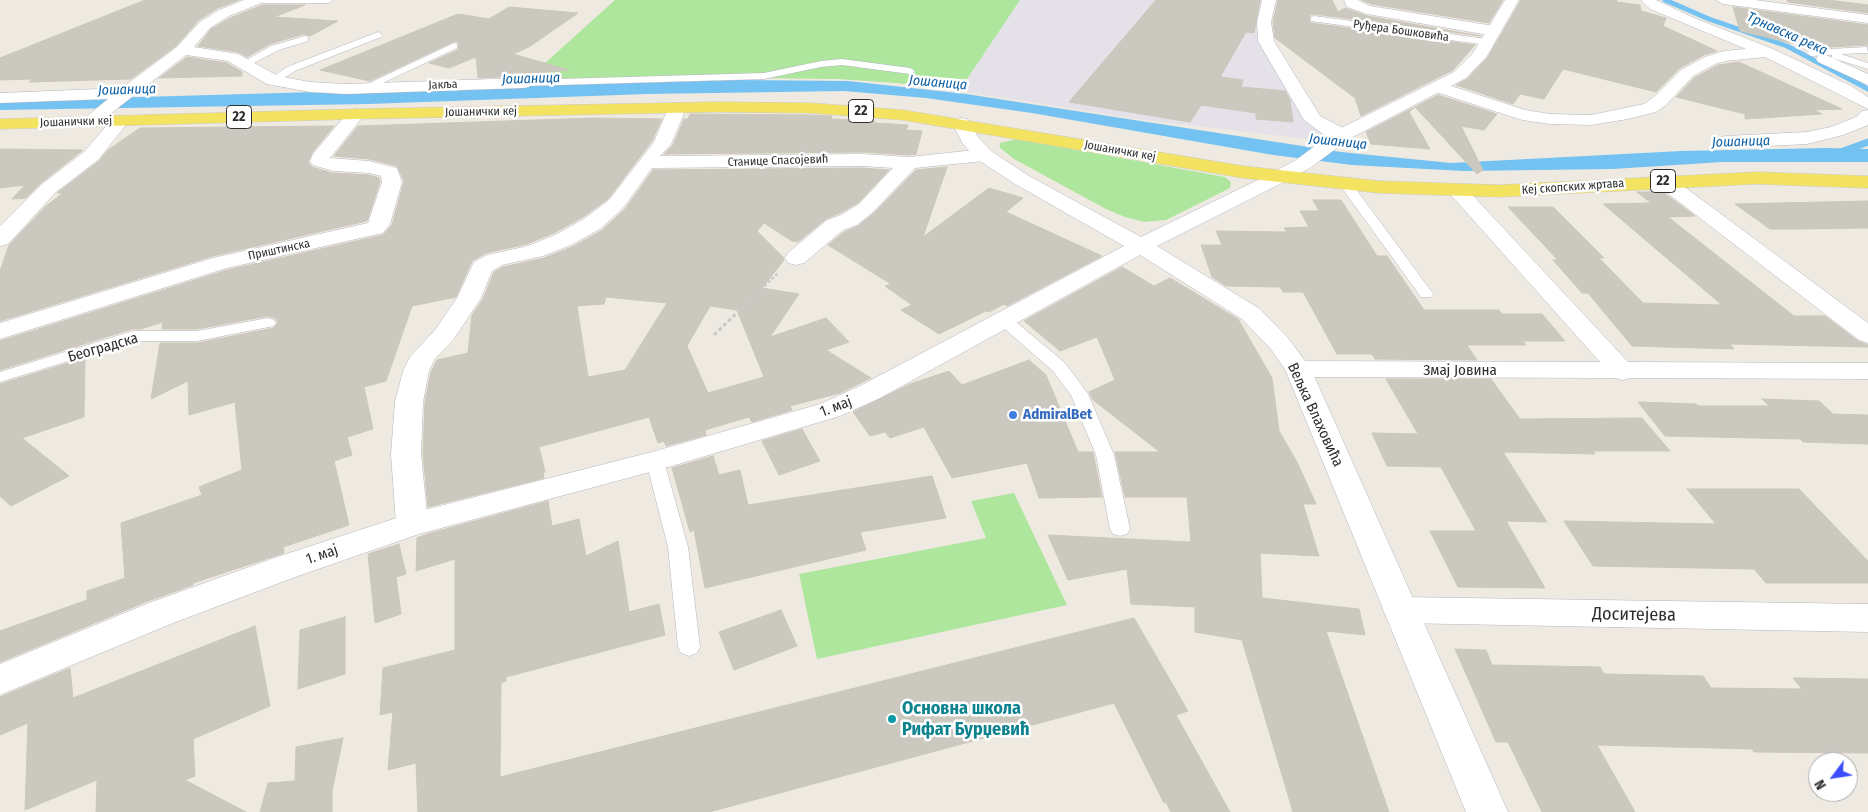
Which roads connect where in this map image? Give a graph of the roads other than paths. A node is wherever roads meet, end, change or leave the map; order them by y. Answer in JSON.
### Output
{"nodes":[{"id":1,"x":256,"y":0,"type":"edge"},
{"id":2,"x":263,"y":0,"type":"edge"},
{"id":3,"x":329,"y":0,"type":"edge"},
{"id":4,"x":1269,"y":0,"type":"edge"},
{"id":5,"x":1351,"y":0,"type":"edge"},
{"id":6,"x":1512,"y":0,"type":"edge"},
{"id":7,"x":1648,"y":0,"type":"edge"},
{"id":8,"x":1723,"y":0,"type":"edge"},
{"id":9,"x":1314,"y":19,"type":"dead end"},
{"id":10,"x":1868,"y":19,"type":"edge"},
{"id":11,"x":378,"y":36,"type":"dead end"},
{"id":12,"x":1491,"y":37,"type":"junction"},
{"id":13,"x":305,"y":39,"type":"dead end"},
{"id":14,"x":454,"y":46,"type":"dead end"},
{"id":15,"x":1796,"y":46,"type":"dead end"},
{"id":16,"x":184,"y":50,"type":"junction"},
{"id":17,"x":1867,"y":50,"type":"edge"},
{"id":18,"x":1767,"y":52,"type":"junction"},
{"id":19,"x":1817,"y":52,"type":"junction"},
{"id":20,"x":244,"y":64,"type":"junction"},
{"id":21,"x":1868,"y":66,"type":"edge"},
{"id":22,"x":910,"y":71,"type":"dead end"},
{"id":23,"x":273,"y":80,"type":"junction"},
{"id":24,"x":1868,"y":80,"type":"edge"},
{"id":25,"x":523,"y":83,"type":"joint"},
{"id":26,"x":1439,"y":87,"type":"junction"},
{"id":27,"x":364,"y":88,"type":"junction"},
{"id":28,"x":127,"y":94,"type":"junction"},
{"id":29,"x":0,"y":98,"type":"edge"},
{"id":30,"x":1868,"y":104,"type":"edge"},
{"id":31,"x":676,"y":108,"type":"junction"},
{"id":32,"x":356,"y":114,"type":"junction"},
{"id":33,"x":1868,"y":115,"type":"edge"},
{"id":34,"x":96,"y":118,"type":"junction"},
{"id":35,"x":120,"y":121,"type":"junction"},
{"id":36,"x":961,"y":123,"type":"junction"},
{"id":37,"x":0,"y":124,"type":"edge"},
{"id":38,"x":1338,"y":139,"type":"junction"},
{"id":39,"x":1726,"y":142,"type":"dead end"},
{"id":40,"x":984,"y":155,"type":"junction"},
{"id":41,"x":647,"y":162,"type":"junction"},
{"id":42,"x":909,"y":163,"type":"junction"},
{"id":43,"x":1279,"y":177,"type":"junction"},
{"id":44,"x":1664,"y":181,"type":"junction"},
{"id":45,"x":1868,"y":182,"type":"edge"},
{"id":46,"x":1346,"y":184,"type":"junction"},
{"id":47,"x":1458,"y":191,"type":"junction"},
{"id":48,"x":0,"y":239,"type":"edge"},
{"id":49,"x":1140,"y":246,"type":"junction"},
{"id":50,"x":796,"y":258,"type":"road end"},
{"id":51,"x":1426,"y":294,"type":"dead end"},
{"id":52,"x":1004,"y":320,"type":"junction"},
{"id":53,"x":268,"y":323,"type":"dead end"},
{"id":54,"x":0,"y":331,"type":"edge"},
{"id":55,"x":1868,"y":335,"type":"edge"},
{"id":56,"x":1298,"y":370,"type":"junction"},
{"id":57,"x":1868,"y":371,"type":"edge"},
{"id":58,"x":1623,"y":372,"type":"junction"},
{"id":59,"x":0,"y":377,"type":"edge"},
{"id":60,"x":655,"y":461,"type":"junction"},
{"id":61,"x":412,"y":524,"type":"junction"},
{"id":62,"x":1120,"y":529,"type":"dead end"},
{"id":63,"x":1400,"y":610,"type":"junction"},
{"id":64,"x":1868,"y":618,"type":"edge"},
{"id":65,"x":689,"y":647,"type":"dead end"},
{"id":66,"x":0,"y":680,"type":"edge"},
{"id":67,"x":1488,"y":812,"type":"edge"}],
"edges":[{"from":1,"to":16,"type":"street"},
{"from":2,"to":3,"type":"lane"},
{"from":4,"to":38,"type":"street"},
{"from":5,"to":12,"type":"street","name":"Руђера Бошковића"},
{"from":6,"to":12,"type":"street"},
{"from":7,"to":18,"type":"street"},
{"from":8,"to":10,"type":"street"},
{"from":9,"to":12,"type":"lane","name":"Руђера Бошковића"},
{"from":11,"to":23,"type":"lane"},
{"from":12,"to":26,"type":"street"},
{"from":13,"to":20,"type":"lane"},
{"from":14,"to":27,"type":"lane","name":"Јакља"},
{"from":15,"to":19,"type":"street"},
{"from":16,"to":20,"type":"street","name":"Јакља"},
{"from":16,"to":28,"type":"street"},
{"from":17,"to":19,"type":"lane"},
{"from":18,"to":26,"type":"street"},
{"from":18,"to":30,"type":"street"},
{"from":19,"to":21,"type":"lane"},
{"from":19,"to":24,"type":"street"},
{"from":20,"to":23,"type":"street","name":"Јакља"},
{"from":22,"to":25,"type":"lane"},
{"from":23,"to":27,"type":"street","name":"Јакља"},
{"from":25,"to":27,"type":"street","name":"Јакља"},
{"from":26,"to":38,"type":"street"},
{"from":28,"to":29,"type":"street"},
{"from":28,"to":34,"type":"street"},
{"from":31,"to":32,"type":"main road","name":"Јошанички кеј","number":"22"},
{"from":31,"to":36,"type":"main road","name":"Јошанички кеј","number":"22"},
{"from":31,"to":41,"type":"street"},
{"from":32,"to":35,"type":"main road","name":"Јошанички кеј","number":"22"},
{"from":32,"to":54,"type":"street","name":"Приштинска"},
{"from":33,"to":39,"type":"street"},
{"from":34,"to":35,"type":"main road","name":"Јошанички кеј","number":"22"},
{"from":34,"to":37,"type":"main road","name":"Јошанички кеј","number":"22"},
{"from":35,"to":48,"type":"street"},
{"from":36,"to":40,"type":"street"},
{"from":36,"to":43,"type":"main road","name":"Јошанички кеј","number":"22"},
{"from":38,"to":43,"type":"street"},
{"from":40,"to":42,"type":"street","name":"Станице Спасојевић"},
{"from":40,"to":49,"type":"street"},
{"from":41,"to":42,"type":"street","name":"Станице Спасојевић"},
{"from":41,"to":61,"type":"street"},
{"from":42,"to":50,"type":"street"},
{"from":43,"to":46,"type":"main road","name":"Кеј скопских жртава","number":"22"},
{"from":43,"to":49,"type":"street"},
{"from":44,"to":45,"type":"main road","name":"Кеј скопских жртава","number":"22"},
{"from":44,"to":47,"type":"main road","name":"Кеј скопских жртава","number":"22"},
{"from":44,"to":55,"type":"street"},
{"from":46,"to":47,"type":"main road","name":"Кеј скопских жртава","number":"22"},
{"from":46,"to":51,"type":"lane"},
{"from":47,"to":58,"type":"street"},
{"from":49,"to":52,"type":"street","name":"1. мај"},
{"from":49,"to":56,"type":"street","name":"Вељка Влаховића"},
{"from":52,"to":60,"type":"street","name":"1. мај"},
{"from":52,"to":62,"type":"lane"},
{"from":53,"to":59,"type":"lane","name":"Београдска"},
{"from":56,"to":58,"type":"street","name":"Змај Јовина"},
{"from":56,"to":63,"type":"street","name":"Вељка Влаховића"},
{"from":57,"to":58,"type":"street","name":"Змај Јовина"},
{"from":60,"to":61,"type":"street","name":"1. мај"},
{"from":60,"to":65,"type":"lane"},
{"from":61,"to":66,"type":"street","name":"1. мај"},
{"from":63,"to":64,"type":"street","name":"Доситејева"},
{"from":63,"to":67,"type":"street","name":"Вељка Влаховића"}]}
